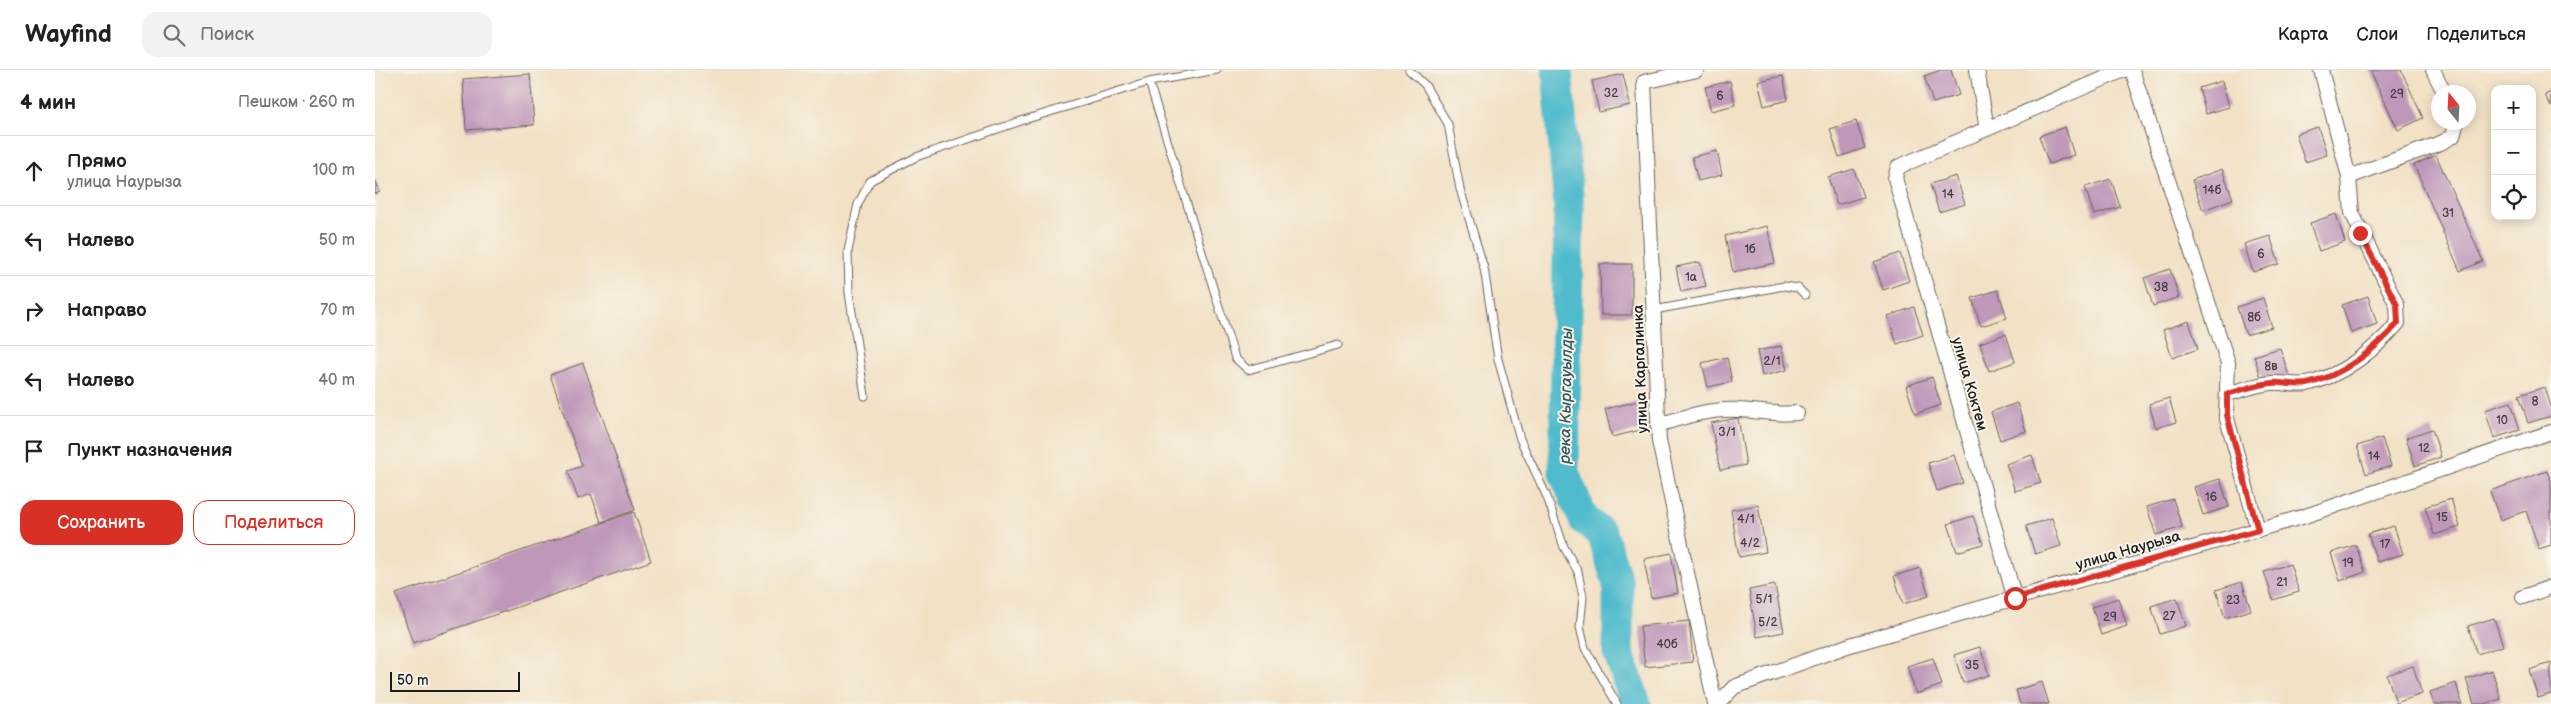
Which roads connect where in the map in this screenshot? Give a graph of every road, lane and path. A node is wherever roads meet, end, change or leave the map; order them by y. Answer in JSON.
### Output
{"nodes":[{"id":1,"x":1217,"y":70,"type":"edge"},
{"id":2,"x":1409,"y":70,"type":"edge"},
{"id":3,"x":1697,"y":70,"type":"edge"},
{"id":4,"x":1977,"y":70,"type":"edge"},
{"id":5,"x":2124,"y":70,"type":"edge"},
{"id":6,"x":2132,"y":70,"type":"edge"},
{"id":7,"x":2321,"y":70,"type":"edge"},
{"id":8,"x":2433,"y":70,"type":"edge"},
{"id":9,"x":1643,"y":76,"type":"edge"},
{"id":10,"x":1149,"y":82,"type":"junction"},
{"id":11,"x":2440,"y":85,"type":"edge"},
{"id":12,"x":1987,"y":129,"type":"junction"},
{"id":13,"x":2455,"y":130,"type":"edge"},
{"id":14,"x":2349,"y":178,"type":"junction"},
{"id":15,"x":1805,"y":295,"type":"dead end"},
{"id":16,"x":1654,"y":310,"type":"junction"},
{"id":17,"x":1338,"y":345,"type":"dead end"},
{"id":18,"x":2227,"y":394,"type":"junction"},
{"id":19,"x":865,"y":396,"type":"dead end"},
{"id":20,"x":1797,"y":413,"type":"dead end"},
{"id":21,"x":1658,"y":425,"type":"junction"},
{"id":22,"x":2551,"y":432,"type":"edge"},
{"id":23,"x":2258,"y":530,"type":"junction"},
{"id":24,"x":2551,"y":587,"type":"edge"},
{"id":25,"x":2523,"y":597,"type":"dead end"},
{"id":26,"x":2015,"y":598,"type":"junction"},
{"id":27,"x":1617,"y":704,"type":"edge"},
{"id":28,"x":1716,"y":704,"type":"edge"}],
"edges":[{"from":1,"to":10,"type":"lane"},
{"from":2,"to":27,"type":"lane"},
{"from":3,"to":9,"type":"street","name":"улица Каргалинка"},
{"from":4,"to":12,"type":"street"},
{"from":5,"to":12,"type":"street"},
{"from":6,"to":18,"type":"street"},
{"from":7,"to":14,"type":"street"},
{"from":8,"to":11,"type":"street"},
{"from":9,"to":16,"type":"street","name":"улица Каргалинка"},
{"from":10,"to":17,"type":"lane"},
{"from":10,"to":19,"type":"lane"},
{"from":12,"to":26,"type":"street","name":"улица Коктем"},
{"from":13,"to":14,"type":"street"},
{"from":14,"to":18,"type":"street"},
{"from":15,"to":16,"type":"lane"},
{"from":16,"to":21,"type":"street","name":"улица Каргалинка"},
{"from":18,"to":23,"type":"street"},
{"from":20,"to":21,"type":"street"},
{"from":21,"to":28,"type":"street","name":"улица Каргалинка"},
{"from":22,"to":23,"type":"street","name":"улица Наурыза"},
{"from":23,"to":26,"type":"street","name":"улица Наурыза"},
{"from":24,"to":25,"type":"street"},
{"from":26,"to":28,"type":"street","name":"улица Наурыза"}]}
